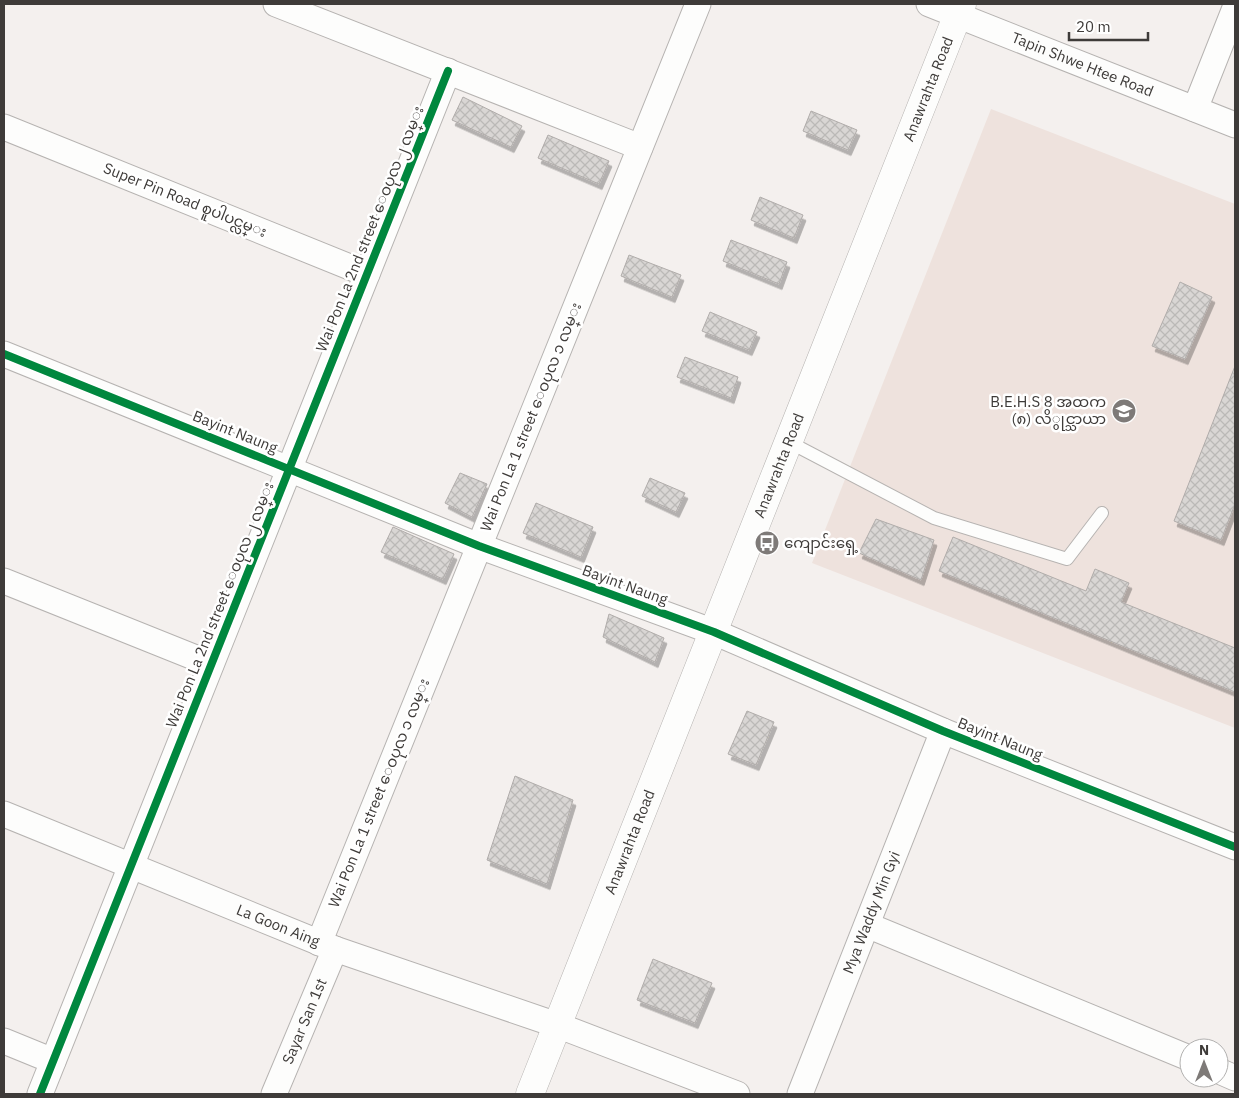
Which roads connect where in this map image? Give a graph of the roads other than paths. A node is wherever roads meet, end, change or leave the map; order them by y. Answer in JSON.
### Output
{"nodes":[{"id":1,"x":276,"y":4,"type":"edge"},
{"id":2,"x":698,"y":4,"type":"edge"},
{"id":3,"x":929,"y":4,"type":"edge"},
{"id":4,"x":1235,"y":8,"type":"edge"},
{"id":5,"x":959,"y":9,"type":"edge"},
{"id":6,"x":448,"y":71,"type":"junction"},
{"id":7,"x":1195,"y":109,"type":"junction"},
{"id":8,"x":1235,"y":125,"type":"edge"},
{"id":9,"x":4,"y":127,"type":"edge"},
{"id":10,"x":640,"y":147,"type":"junction"},
{"id":11,"x":367,"y":274,"type":"junction"},
{"id":12,"x":4,"y":354,"type":"edge"},
{"id":13,"x":789,"y":442,"type":"junction"},
{"id":14,"x":289,"y":469,"type":"junction"},
{"id":15,"x":1102,"y":513,"type":"dead end"},
{"id":16,"x":479,"y":546,"type":"junction"},
{"id":17,"x":4,"y":581,"type":"edge"},
{"id":18,"x":714,"y":632,"type":"junction"},
{"id":19,"x":211,"y":664,"type":"junction"},
{"id":20,"x":943,"y":732,"type":"junction"},
{"id":21,"x":4,"y":814,"type":"edge"},
{"id":22,"x":1235,"y":847,"type":"edge"},
{"id":23,"x":131,"y":866,"type":"junction"},
{"id":24,"x":867,"y":925,"type":"junction"},
{"id":25,"x":327,"y":946,"type":"junction"},
{"id":26,"x":557,"y":1025,"type":"junction"},
{"id":27,"x":4,"y":1041,"type":"edge"},
{"id":28,"x":1179,"y":1054,"type":"edge"},
{"id":29,"x":53,"y":1061,"type":"junction"},
{"id":30,"x":40,"y":1094,"type":"edge"},
{"id":31,"x":274,"y":1094,"type":"edge"},
{"id":32,"x":530,"y":1094,"type":"edge"},
{"id":33,"x":737,"y":1094,"type":"edge"},
{"id":34,"x":800,"y":1094,"type":"edge"}],
"edges":[{"from":1,"to":6,"type":"street"},
{"from":2,"to":10,"type":"street","name":"Wai Pon La 1 street ေဝပုလ ၁ လမ္း"},
{"from":3,"to":5,"type":"street","name":"Tapin Shwe Htee Road"},
{"from":4,"to":7,"type":"street"},
{"from":5,"to":7,"type":"street","name":"Tapin Shwe Htee Road"},
{"from":5,"to":13,"type":"main road","name":"Anawrahta Road"},
{"from":6,"to":10,"type":"street"},
{"from":6,"to":11,"type":"street","name":"Wai Pon La 2nd street ေဝပုလ ၂ လမ္း"},
{"from":7,"to":8,"type":"street","name":"Tapin Shwe Htee Road"},
{"from":9,"to":11,"type":"street","name":"Super Pin Road စူပါပင္လမ္း"},
{"from":10,"to":16,"type":"street","name":"Wai Pon La 1 street ေဝပုလ ၁ လမ္း"},
{"from":11,"to":14,"type":"street","name":"Wai Pon La 2nd street ေဝပုလ ၂ လမ္း"},
{"from":12,"to":14,"type":"street","name":"Bayint Naung"},
{"from":13,"to":15,"type":"lane"},
{"from":13,"to":18,"type":"main road","name":"Anawrahta Road"},
{"from":14,"to":16,"type":"street","name":"Bayint Naung"},
{"from":14,"to":19,"type":"street","name":"Wai Pon La 2nd street ေဝပုလ ၂ လမ္း"},
{"from":16,"to":18,"type":"street","name":"Bayint Naung"},
{"from":16,"to":25,"type":"street","name":"Wai Pon La 1 street ေဝပုလ ၁ လမ္း"},
{"from":17,"to":19,"type":"street"},
{"from":18,"to":20,"type":"street","name":"Bayint Naung"},
{"from":18,"to":26,"type":"main road","name":"Anawrahta Road"},
{"from":19,"to":23,"type":"street","name":"Wai Pon La 2nd street ေဝပုလ ၂ လမ္း"},
{"from":20,"to":22,"type":"street","name":"Bayint Naung"},
{"from":20,"to":24,"type":"street","name":"Mya Waddy Min Gyi"},
{"from":21,"to":23,"type":"street","name":"La Goon Aing"},
{"from":23,"to":25,"type":"street","name":"La Goon Aing"},
{"from":23,"to":29,"type":"street","name":"Wai Pon La 2nd street ေဝပုလ ၂ လမ္း"},
{"from":24,"to":28,"type":"street"},
{"from":24,"to":34,"type":"street","name":"Mya Waddy Min Gyi"},
{"from":25,"to":26,"type":"street","name":"La Goon Aing"},
{"from":25,"to":31,"type":"street","name":"Sayar San 1st"},
{"from":26,"to":32,"type":"main road","name":"Anawrahta Road"},
{"from":26,"to":33,"type":"street","name":"La Goon Aing"},
{"from":27,"to":29,"type":"street"},
{"from":29,"to":30,"type":"street","name":"Wai Pon La 2nd street ေဝပုလ ၂ လမ္း"}]}
